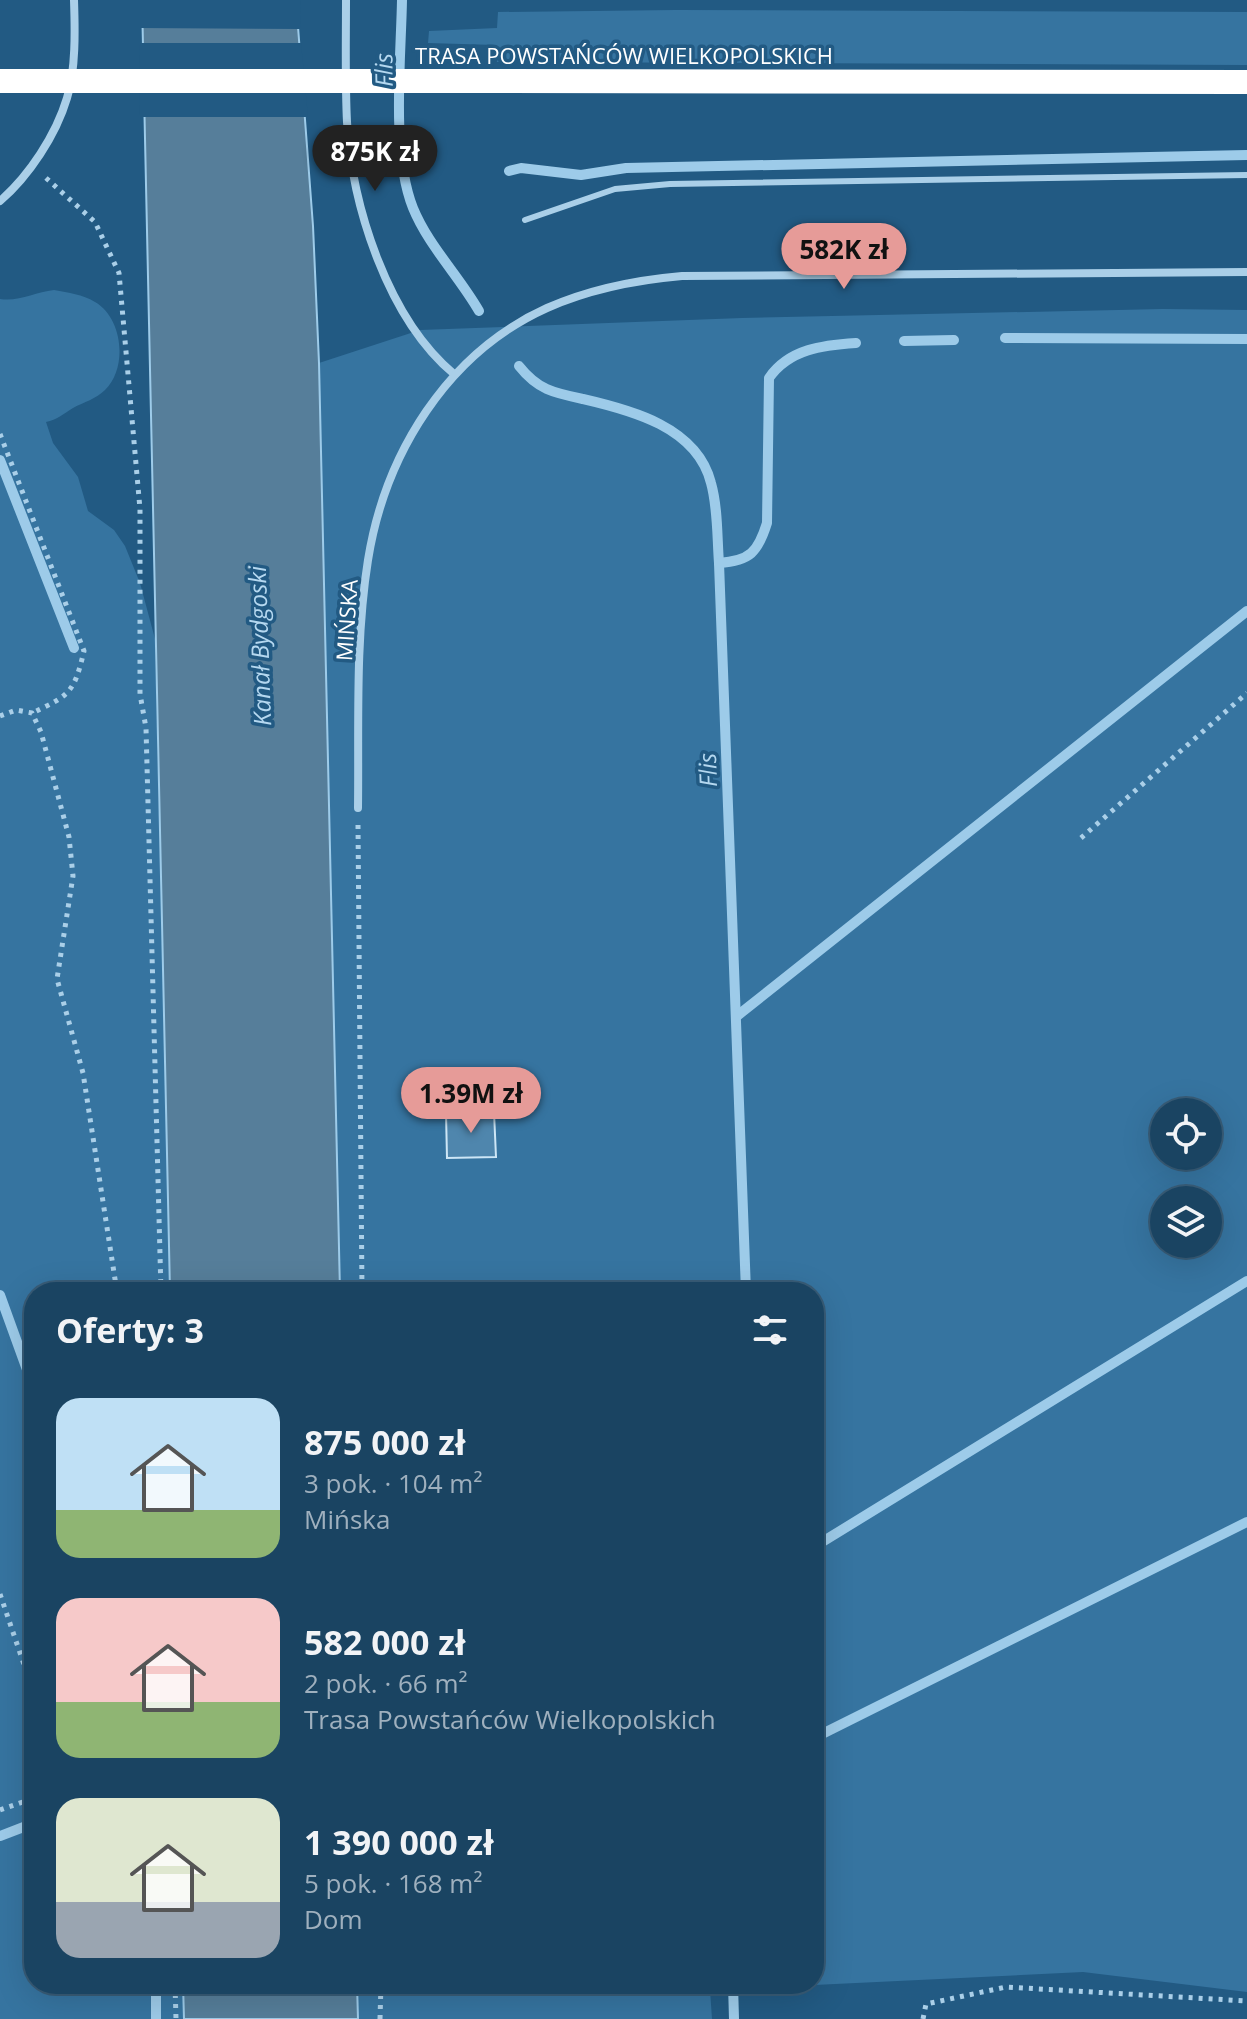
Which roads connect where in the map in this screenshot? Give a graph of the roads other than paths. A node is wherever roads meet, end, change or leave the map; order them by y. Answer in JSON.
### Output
{"nodes":[{"id":1,"x":74,"y":0,"type":"edge"},
{"id":2,"x":346,"y":0,"type":"edge"},
{"id":3,"x":0,"y":81,"type":"edge"},
{"id":4,"x":1247,"y":82,"type":"edge"},
{"id":5,"x":1247,"y":175,"type":"edge"},
{"id":6,"x":0,"y":201,"type":"edge"},
{"id":7,"x":525,"y":220,"type":"dead end"},
{"id":8,"x":1247,"y":272,"type":"edge"},
{"id":9,"x":454,"y":374,"type":"junction"},
{"id":10,"x":358,"y":808,"type":"road end"}],
"edges":[{"from":1,"to":6,"type":"street"},
{"from":2,"to":9,"type":"street"},
{"from":3,"to":4,"type":"highway","name":"TRASA POWSTAŃCÓW WIELKOPOLSKICH","bridge":true},
{"from":5,"to":7,"type":"lane"},
{"from":8,"to":9,"type":"street","name":"MIŃSKA"},
{"from":9,"to":10,"type":"street","name":"MIŃSKA"}]}
